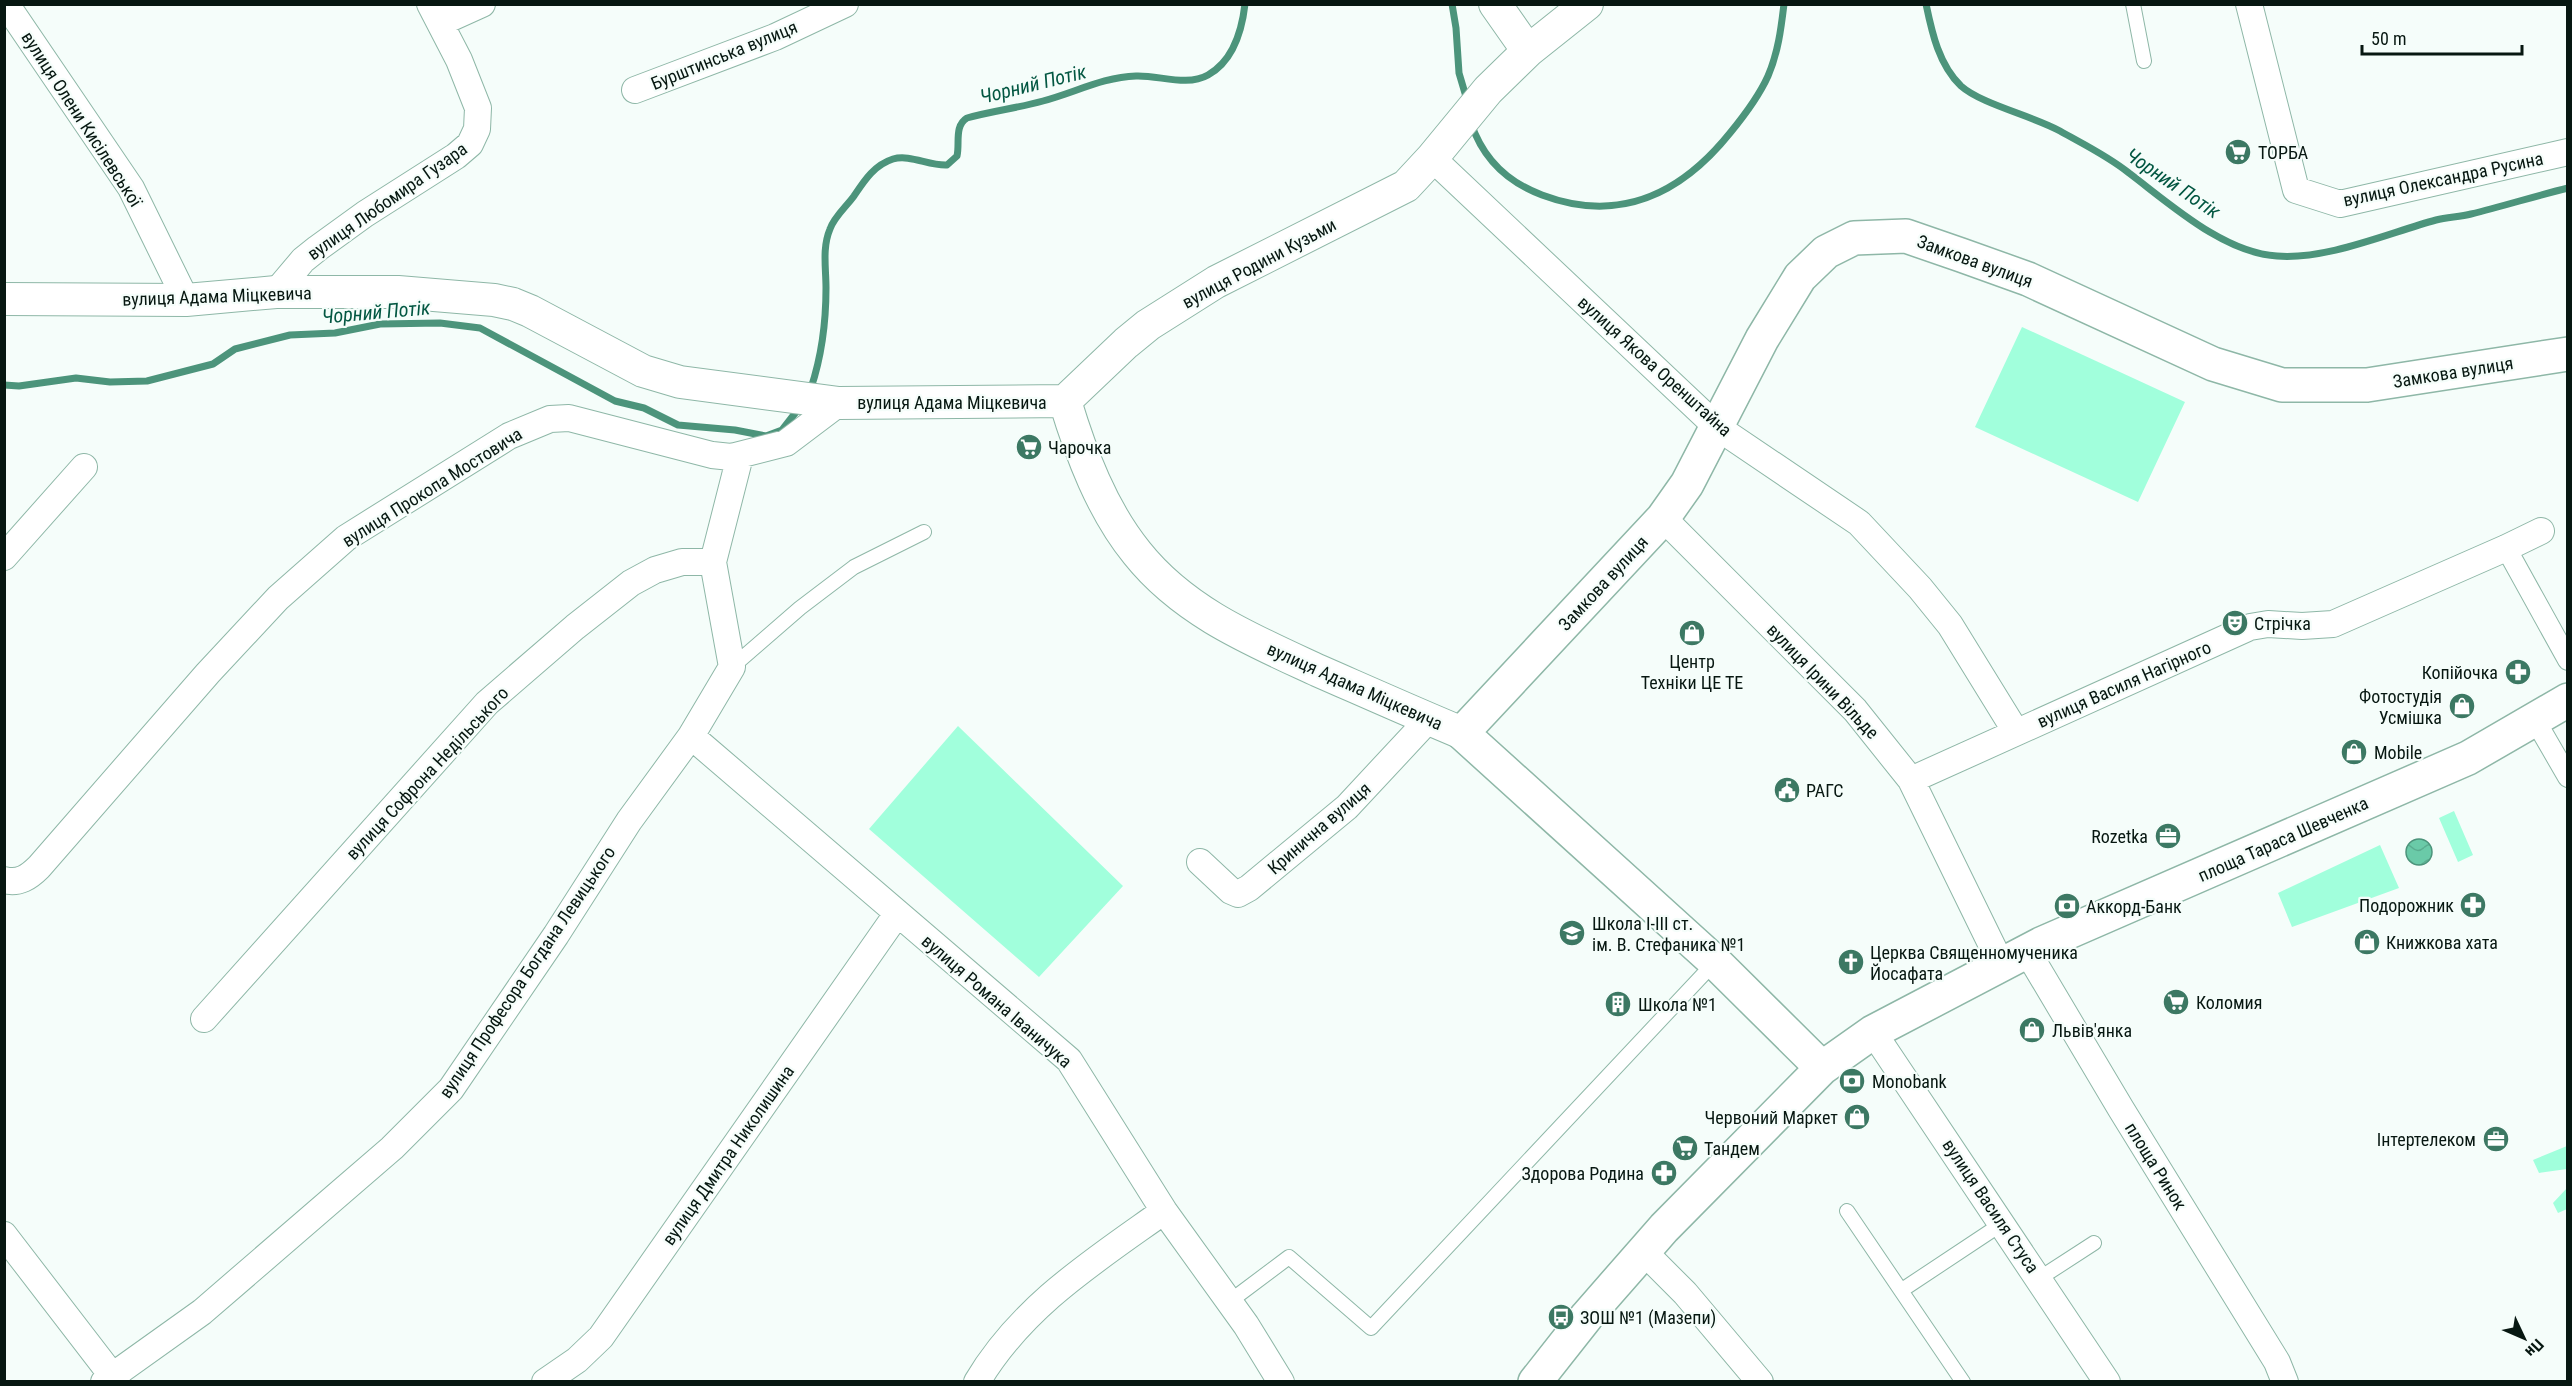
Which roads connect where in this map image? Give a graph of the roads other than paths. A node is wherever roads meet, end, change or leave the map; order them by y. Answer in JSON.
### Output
{"nodes":[{"id":1,"x":6,"y":4,"type":"edge"},
{"id":2,"x":482,"y":4,"type":"edge"},
{"id":3,"x":845,"y":4,"type":"edge"},
{"id":4,"x":1496,"y":4,"type":"edge"},
{"id":5,"x":1587,"y":4,"type":"edge"},
{"id":6,"x":2133,"y":4,"type":"edge"},
{"id":7,"x":2249,"y":4,"type":"edge"},
{"id":8,"x":435,"y":14,"type":"edge"},
{"id":9,"x":1528,"y":51,"type":"junction"},
{"id":10,"x":2144,"y":61,"type":"dead end"},
{"id":11,"x":635,"y":90,"type":"dead end"},
{"id":12,"x":2568,"y":152,"type":"edge"},
{"id":13,"x":1432,"y":158,"type":"junction"},
{"id":14,"x":276,"y":292,"type":"junction"},
{"id":15,"x":4,"y":299,"type":"edge"},
{"id":16,"x":186,"y":300,"type":"junction"},
{"id":17,"x":2568,"y":354,"type":"edge"},
{"id":18,"x":1065,"y":401,"type":"junction"},
{"id":19,"x":839,"y":403,"type":"junction"},
{"id":20,"x":1717,"y":427,"type":"junction"},
{"id":21,"x":740,"y":456,"type":"junction"},
{"id":22,"x":84,"y":466,"type":"dead end"},
{"id":23,"x":1663,"y":518,"type":"junction"},
{"id":24,"x":2541,"y":531,"type":"dead end"},
{"id":25,"x":924,"y":532,"type":"dead end"},
{"id":26,"x":2506,"y":549,"type":"junction"},
{"id":27,"x":4,"y":557,"type":"edge"},
{"id":28,"x":713,"y":562,"type":"junction"},
{"id":29,"x":2568,"y":660,"type":"edge"},
{"id":30,"x":732,"y":667,"type":"junction"},
{"id":31,"x":2558,"y":710,"type":"edge"},
{"id":32,"x":1429,"y":719,"type":"junction"},
{"id":33,"x":2016,"y":732,"type":"junction"},
{"id":34,"x":1462,"y":733,"type":"junction"},
{"id":35,"x":691,"y":736,"type":"junction"},
{"id":36,"x":2568,"y":777,"type":"edge"},
{"id":37,"x":1911,"y":780,"type":"junction"},
{"id":38,"x":1200,"y":862,"type":"dead end"},
{"id":39,"x":4,"y":880,"type":"edge"},
{"id":40,"x":897,"y":914,"type":"junction"},
{"id":41,"x":2014,"y":957,"type":"junction"},
{"id":42,"x":1715,"y":962,"type":"junction"},
{"id":43,"x":204,"y":1019,"type":"dead end"},
{"id":44,"x":1873,"y":1032,"type":"junction"},
{"id":45,"x":1822,"y":1068,"type":"junction"},
{"id":46,"x":1164,"y":1211,"type":"junction"},
{"id":47,"x":1847,"y":1211,"type":"dead end"},
{"id":48,"x":2003,"y":1223,"type":"junction"},
{"id":49,"x":4,"y":1235,"type":"edge"},
{"id":50,"x":2094,"y":1243,"type":"dead end"},
{"id":51,"x":1643,"y":1251,"type":"junction"},
{"id":52,"x":2040,"y":1278,"type":"junction"},
{"id":53,"x":1902,"y":1290,"type":"junction"},
{"id":54,"x":1229,"y":1302,"type":"junction"},
{"id":55,"x":111,"y":1379,"type":"edge"},
{"id":56,"x":545,"y":1382,"type":"edge"},
{"id":57,"x":978,"y":1382,"type":"edge"},
{"id":58,"x":1281,"y":1382,"type":"edge"},
{"id":59,"x":1535,"y":1382,"type":"edge"},
{"id":60,"x":1760,"y":1382,"type":"edge"},
{"id":61,"x":1963,"y":1382,"type":"edge"},
{"id":62,"x":2107,"y":1382,"type":"edge"},
{"id":63,"x":2286,"y":1382,"type":"edge"}],
"edges":[{"from":1,"to":16,"type":"street","name":"вулиця Олени Кисілевської"},
{"from":2,"to":8,"type":"street"},
{"from":3,"to":11,"type":"street","name":"Бурштинська вулиця"},
{"from":4,"to":9,"type":"street"},
{"from":5,"to":9,"type":"street","name":"вулиця Родини Кузьми"},
{"from":6,"to":10,"type":"lane"},
{"from":7,"to":12,"type":"street","name":"вулиця Олександра Русина"},
{"from":8,"to":14,"type":"street","name":"вулиця Любомира Гузара"},
{"from":9,"to":13,"type":"street","name":"вулиця Родини Кузьми"},
{"from":13,"to":18,"type":"street","name":"вулиця Родини Кузьми"},
{"from":13,"to":20,"type":"street","name":"вулиця Якова Оренштайна"},
{"from":14,"to":16,"type":"street","name":"вулиця Адама Міцкевича"},
{"from":14,"to":19,"type":"street","name":"вулиця Адама Міцкевича"},
{"from":15,"to":16,"type":"street","name":"вулиця Адама Міцкевича"},
{"from":17,"to":20,"type":"main road","name":"Замкова вулиця"},
{"from":18,"to":19,"type":"street","name":"вулиця Адама Міцкевича"},
{"from":18,"to":32,"type":"street","name":"вулиця Адама Міцкевича"},
{"from":19,"to":21,"type":"street","name":"вулиця Прокопа Мостовича"},
{"from":20,"to":23,"type":"main road","name":"Замкова вулиця"},
{"from":20,"to":33,"type":"street","name":"вулиця Якова Оренштайна"},
{"from":21,"to":28,"type":"street"},
{"from":21,"to":39,"type":"street","name":"вулиця Прокопа Мостовича"},
{"from":22,"to":27,"type":"street"},
{"from":23,"to":34,"type":"main road","name":"Замкова вулиця"},
{"from":23,"to":37,"type":"street","name":"вулиця Ірини Вільде"},
{"from":24,"to":26,"type":"street","name":"вулиця Василя Нагірного"},
{"from":25,"to":30,"type":"lane"},
{"from":26,"to":29,"type":"street"},
{"from":26,"to":33,"type":"street","name":"вулиця Василя Нагірного"},
{"from":28,"to":30,"type":"street"},
{"from":28,"to":43,"type":"street","name":"вулиця Софрона Недільського"},
{"from":30,"to":35,"type":"street","name":"вулиця Професора Богдана Левицького"},
{"from":31,"to":36,"type":"street"},
{"from":31,"to":41,"type":"main road","name":"площа Тараса Шевченка"},
{"from":32,"to":34,"type":"street","name":"вулиця Адама Міцкевича"},
{"from":32,"to":38,"type":"street","name":"Кринична вулиця"},
{"from":33,"to":37,"type":"street","name":"вулиця Василя Нагірного"},
{"from":34,"to":42,"type":"main road","name":"вулиця Адама Міцкевича"},
{"from":35,"to":40,"type":"street","name":"вулиця Романа Іваничука"},
{"from":35,"to":55,"type":"street","name":"вулиця Професора Богдана Левицького"},
{"from":37,"to":41,"type":"street","name":"вулиця Ірини Вільде"},
{"from":40,"to":46,"type":"street","name":"вулиця Романа Іваничука"},
{"from":40,"to":56,"type":"street","name":"вулиця Дмитра Николишина"},
{"from":41,"to":44,"type":"main road","name":"площа Тараса Шевченка"},
{"from":41,"to":63,"type":"street","name":"площа Ринок"},
{"from":42,"to":45,"type":"main road","name":"вулиця Адама Міцкевича"},
{"from":42,"to":54,"type":"lane"},
{"from":44,"to":45,"type":"main road","name":"площа Тараса Шевченка"},
{"from":44,"to":48,"type":"street","name":"вулиця Василя Стуса"},
{"from":45,"to":51,"type":"main road","name":"площа Тараса Шевченка"},
{"from":46,"to":54,"type":"street","name":"вулиця Романа Іваничука"},
{"from":46,"to":57,"type":"street"},
{"from":47,"to":53,"type":"lane"},
{"from":48,"to":52,"type":"street","name":"вулиця Василя Стуса"},
{"from":48,"to":53,"type":"lane"},
{"from":49,"to":55,"type":"street"},
{"from":50,"to":52,"type":"lane"},
{"from":51,"to":59,"type":"main road","name":"площа Тараса Шевченка"},
{"from":51,"to":60,"type":"street"},
{"from":52,"to":62,"type":"street","name":"вулиця Василя Стуса"},
{"from":53,"to":61,"type":"lane"},
{"from":54,"to":58,"type":"street","name":"вулиця Романа Іваничука"}]}
